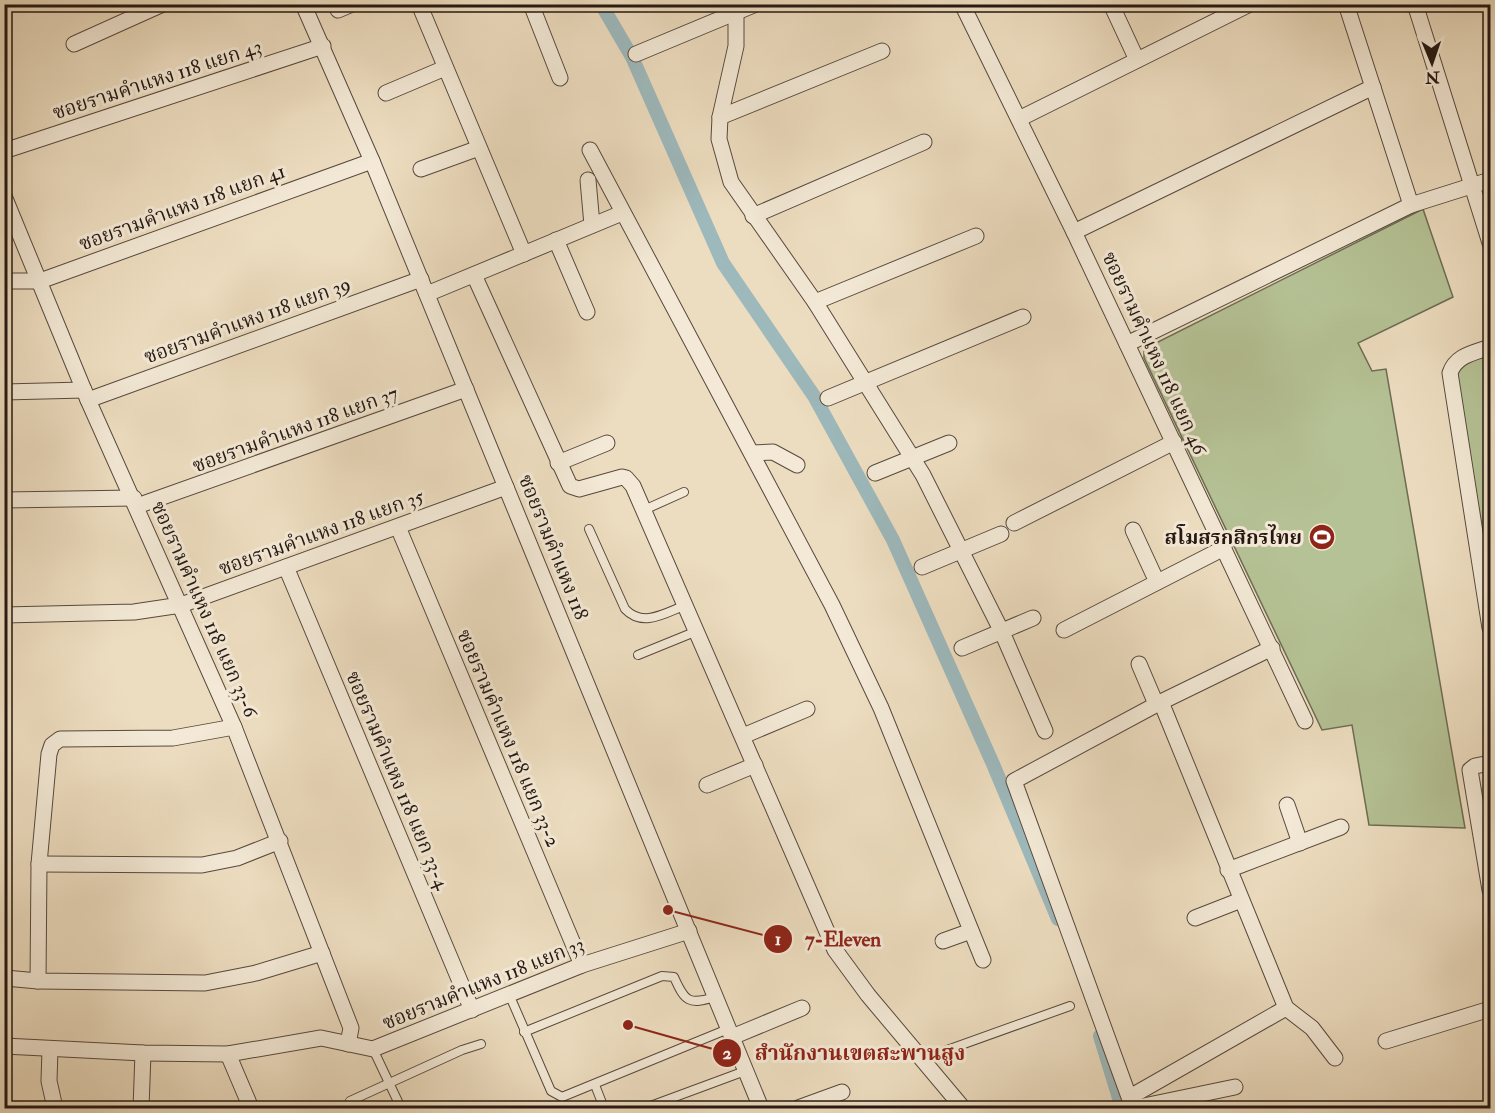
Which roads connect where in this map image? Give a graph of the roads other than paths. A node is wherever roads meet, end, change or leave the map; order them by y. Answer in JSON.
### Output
{"nodes":[{"id":1,"x":164,"y":4,"type":"edge"},
{"id":2,"x":303,"y":4,"type":"edge"},
{"id":3,"x":531,"y":4,"type":"edge"},
{"id":4,"x":756,"y":4,"type":"edge"},
{"id":5,"x":962,"y":4,"type":"edge"},
{"id":6,"x":1111,"y":4,"type":"edge"},
{"id":7,"x":1250,"y":4,"type":"edge"},
{"id":8,"x":1346,"y":4,"type":"edge"},
{"id":9,"x":1415,"y":4,"type":"edge"},
{"id":10,"x":424,"y":6,"type":"edge"},
{"id":11,"x":736,"y":8,"type":"edge"},
{"id":12,"x":74,"y":44,"type":"dead end"},
{"id":13,"x":323,"y":46,"type":"junction"},
{"id":14,"x":882,"y":51,"type":"dead end"},
{"id":15,"x":636,"y":54,"type":"dead end"},
{"id":16,"x":1137,"y":60,"type":"junction"},
{"id":17,"x":445,"y":68,"type":"junction"},
{"id":18,"x":560,"y":78,"type":"dead end"},
{"id":19,"x":1373,"y":87,"type":"junction"},
{"id":20,"x":386,"y":93,"type":"dead end"},
{"id":21,"x":720,"y":117,"type":"junction"},
{"id":22,"x":1019,"y":119,"type":"junction"},
{"id":23,"x":924,"y":142,"type":"dead end"},
{"id":24,"x":478,"y":148,"type":"junction"},
{"id":25,"x":590,"y":150,"type":"dead end"},
{"id":26,"x":4,"y":151,"type":"edge"},
{"id":27,"x":372,"y":160,"type":"junction"},
{"id":28,"x":421,"y":169,"type":"dead end"},
{"id":29,"x":588,"y":180,"type":"dead end"},
{"id":30,"x":1491,"y":180,"type":"edge"},
{"id":31,"x":1471,"y":186,"type":"junction"},
{"id":32,"x":4,"y":196,"type":"edge"},
{"id":33,"x":1411,"y":206,"type":"junction"},
{"id":34,"x":622,"y":213,"type":"junction"},
{"id":35,"x":753,"y":216,"type":"junction"},
{"id":36,"x":592,"y":225,"type":"junction"},
{"id":37,"x":1074,"y":232,"type":"junction"},
{"id":38,"x":976,"y":236,"type":"dead end"},
{"id":39,"x":556,"y":240,"type":"junction"},
{"id":40,"x":1491,"y":243,"type":"edge"},
{"id":41,"x":524,"y":254,"type":"junction"},
{"id":42,"x":474,"y":275,"type":"junction"},
{"id":43,"x":40,"y":281,"type":"junction"},
{"id":44,"x":4,"y":282,"type":"edge"},
{"id":45,"x":424,"y":287,"type":"junction"},
{"id":46,"x":814,"y":302,"type":"junction"},
{"id":47,"x":587,"y":312,"type":"dead end"},
{"id":48,"x":1023,"y":317,"type":"dead end"},
{"id":49,"x":1127,"y":344,"type":"junction"},
{"id":50,"x":1491,"y":347,"type":"edge"},
{"id":51,"x":862,"y":382,"type":"junction"},
{"id":52,"x":466,"y":389,"type":"junction"},
{"id":53,"x":4,"y":392,"type":"edge"},
{"id":54,"x":86,"y":395,"type":"junction"},
{"id":55,"x":828,"y":398,"type":"dead end"},
{"id":56,"x":1174,"y":442,"type":"junction"},
{"id":57,"x":607,"y":443,"type":"dead end"},
{"id":58,"x":949,"y":443,"type":"dead end"},
{"id":59,"x":752,"y":453,"type":"junction"},
{"id":60,"x":912,"y":457,"type":"junction"},
{"id":61,"x":558,"y":463,"type":"junction"},
{"id":62,"x":796,"y":465,"type":"dead end"},
{"id":63,"x":875,"y":473,"type":"dead end"},
{"id":64,"x":506,"y":487,"type":"junction"},
{"id":65,"x":684,"y":492,"type":"dead end"},
{"id":66,"x":4,"y":500,"type":"edge"},
{"id":67,"x":136,"y":502,"type":"junction"},
{"id":68,"x":644,"y":510,"type":"junction"},
{"id":69,"x":1014,"y":523,"type":"dead end"},
{"id":70,"x":398,"y":527,"type":"junction"},
{"id":71,"x":589,"y":529,"type":"dead end"},
{"id":72,"x":1133,"y":530,"type":"dead end"},
{"id":73,"x":1002,"y":534,"type":"dead end"},
{"id":74,"x":1224,"y":548,"type":"junction"},
{"id":75,"x":962,"y":552,"type":"junction"},
{"id":76,"x":286,"y":567,"type":"junction"},
{"id":77,"x":922,"y":567,"type":"dead end"},
{"id":78,"x":1157,"y":582,"type":"junction"},
{"id":79,"x":181,"y":605,"type":"junction"},
{"id":80,"x":686,"y":605,"type":"junction"},
{"id":81,"x":4,"y":615,"type":"edge"},
{"id":82,"x":1033,"y":618,"type":"dead end"},
{"id":83,"x":1491,"y":628,"type":"edge"},
{"id":84,"x":1064,"y":630,"type":"dead end"},
{"id":85,"x":697,"y":631,"type":"junction"},
{"id":86,"x":1002,"y":633,"type":"junction"},
{"id":87,"x":963,"y":648,"type":"dead end"},
{"id":88,"x":1272,"y":648,"type":"junction"},
{"id":89,"x":638,"y":655,"type":"dead end"},
{"id":90,"x":1139,"y":664,"type":"dead end"},
{"id":91,"x":1159,"y":703,"type":"junction"},
{"id":92,"x":807,"y":709,"type":"dead end"},
{"id":93,"x":1305,"y":721,"type":"dead end"},
{"id":94,"x":234,"y":727,"type":"junction"},
{"id":95,"x":1045,"y":731,"type":"dead end"},
{"id":96,"x":743,"y":736,"type":"junction"},
{"id":97,"x":1491,"y":763,"type":"edge"},
{"id":98,"x":755,"y":765,"type":"junction"},
{"id":99,"x":707,"y":785,"type":"dead end"},
{"id":100,"x":1287,"y":805,"type":"dead end"},
{"id":101,"x":1341,"y":827,"type":"dead end"},
{"id":102,"x":280,"y":841,"type":"junction"},
{"id":103,"x":1300,"y":843,"type":"junction"},
{"id":104,"x":39,"y":864,"type":"junction"},
{"id":105,"x":1228,"y":870,"type":"junction"},
{"id":106,"x":1491,"y":890,"type":"edge"},
{"id":107,"x":1241,"y":900,"type":"junction"},
{"id":108,"x":1195,"y":918,"type":"dead end"},
{"id":109,"x":689,"y":931,"type":"junction"},
{"id":110,"x":971,"y":931,"type":"junction"},
{"id":111,"x":943,"y":941,"type":"dead end"},
{"id":112,"x":322,"y":953,"type":"junction"},
{"id":113,"x":983,"y":960,"type":"dead end"},
{"id":114,"x":582,"y":965,"type":"junction"},
{"id":115,"x":5,"y":978,"type":"edge"},
{"id":116,"x":38,"y":981,"type":"junction"},
{"id":117,"x":509,"y":994,"type":"junction"},
{"id":118,"x":715,"y":997,"type":"junction"},
{"id":119,"x":1070,"y":1006,"type":"dead end"},
{"id":120,"x":802,"y":1008,"type":"dead end"},
{"id":121,"x":1286,"y":1008,"type":"junction"},
{"id":122,"x":1491,"y":1009,"type":"edge"},
{"id":123,"x":472,"y":1010,"type":"junction"},
{"id":124,"x":524,"y":1032,"type":"junction"},
{"id":125,"x":730,"y":1033,"type":"junction"},
{"id":126,"x":1386,"y":1041,"type":"dead end"},
{"id":127,"x":348,"y":1044,"type":"junction"},
{"id":128,"x":482,"y":1044,"type":"dead end"},
{"id":129,"x":4,"y":1046,"type":"edge"},
{"id":130,"x":50,"y":1049,"type":"junction"},
{"id":131,"x":373,"y":1049,"type":"junction"},
{"id":132,"x":143,"y":1053,"type":"junction"},
{"id":133,"x":228,"y":1054,"type":"junction"},
{"id":134,"x":1335,"y":1058,"type":"dead end"},
{"id":135,"x":922,"y":1059,"type":"junction"},
{"id":136,"x":745,"y":1071,"type":"junction"},
{"id":137,"x":389,"y":1083,"type":"junction"},
{"id":138,"x":595,"y":1085,"type":"junction"},
{"id":139,"x":1235,"y":1087,"type":"dead end"},
{"id":140,"x":842,"y":1092,"type":"dead end"},
{"id":141,"x":350,"y":1101,"type":"dead end"},
{"id":142,"x":1132,"y":1105,"type":"edge"},
{"id":143,"x":55,"y":1108,"type":"edge"},
{"id":144,"x":141,"y":1108,"type":"edge"},
{"id":145,"x":251,"y":1108,"type":"edge"},
{"id":146,"x":401,"y":1108,"type":"edge"},
{"id":147,"x":604,"y":1108,"type":"edge"},
{"id":148,"x":645,"y":1108,"type":"edge"},
{"id":149,"x":760,"y":1108,"type":"edge"},
{"id":150,"x":798,"y":1108,"type":"edge"},
{"id":151,"x":963,"y":1108,"type":"edge"}],
"edges":[{"from":1,"to":12,"type":"street"},
{"from":2,"to":13,"type":"street","name":"ซอยรามคำแหง 118"},
{"from":3,"to":18,"type":"street"},
{"from":4,"to":11,"type":"street"},
{"from":5,"to":22,"type":"street","name":"ซอยรามคำแหง 118 แยก 46"},
{"from":6,"to":16,"type":"street"},
{"from":7,"to":16,"type":"street"},
{"from":8,"to":19,"type":"street"},
{"from":9,"to":31,"type":"street"},
{"from":10,"to":17,"type":"street"},
{"from":11,"to":15,"type":"street"},
{"from":11,"to":21,"type":"street"},
{"from":13,"to":26,"type":"street","name":"ซอยรามคำแหง 118 แยก 43"},
{"from":13,"to":27,"type":"street","name":"ซอยรามคำแหง 118"},
{"from":14,"to":21,"type":"street"},
{"from":16,"to":22,"type":"street"},
{"from":17,"to":20,"type":"street"},
{"from":17,"to":24,"type":"street"},
{"from":19,"to":33,"type":"street"},
{"from":19,"to":37,"type":"street"},
{"from":21,"to":35,"type":"street"},
{"from":22,"to":37,"type":"street","name":"ซอยรามคำแหง 118 แยก 46"},
{"from":23,"to":35,"type":"street"},
{"from":24,"to":28,"type":"street"},
{"from":24,"to":41,"type":"street"},
{"from":25,"to":34,"type":"street"},
{"from":27,"to":43,"type":"street","name":"ซอยรามคำแหง 118 แยก 41"},
{"from":27,"to":45,"type":"street","name":"ซอยรามคำแหง 118"},
{"from":29,"to":36,"type":"street"},
{"from":30,"to":31,"type":"street"},
{"from":31,"to":33,"type":"street"},
{"from":31,"to":40,"type":"street"},
{"from":32,"to":43,"type":"street","name":"ซอยรามคำแหง 118 แยก 33-6"},
{"from":33,"to":49,"type":"street"},
{"from":34,"to":36,"type":"street","name":"ซอยรามคำแหง 118 แยก 39"},
{"from":34,"to":59,"type":"street"},
{"from":35,"to":46,"type":"street"},
{"from":36,"to":39,"type":"street","name":"ซอยรามคำแหง 118 แยก 39"},
{"from":37,"to":49,"type":"street","name":"ซอยรามคำแหง 118 แยก 46"},
{"from":38,"to":46,"type":"street"},
{"from":39,"to":41,"type":"street","name":"ซอยรามคำแหง 118 แยก 39"},
{"from":39,"to":47,"type":"street"},
{"from":41,"to":42,"type":"street","name":"ซอยรามคำแหง 118 แยก 39"},
{"from":42,"to":45,"type":"street","name":"ซอยรามคำแหง 118 แยก 39"},
{"from":42,"to":61,"type":"street"},
{"from":43,"to":44,"type":"street","name":"ซอยรามคำแหง 118 แยก 41"},
{"from":43,"to":54,"type":"street","name":"ซอยรามคำแหง 118 แยก 33-6"},
{"from":45,"to":52,"type":"street","name":"ซอยรามคำแหง 118"},
{"from":45,"to":54,"type":"street","name":"ซอยรามคำแหง 118 แยก 39"},
{"from":46,"to":51,"type":"street"},
{"from":48,"to":51,"type":"street"},
{"from":49,"to":56,"type":"street","name":"ซอยรามคำแหง 118 แยก 46"},
{"from":50,"to":83,"type":"street"},
{"from":51,"to":55,"type":"street"},
{"from":51,"to":60,"type":"street"},
{"from":52,"to":64,"type":"street","name":"ซอยรามคำแหง 118"},
{"from":52,"to":67,"type":"street","name":"ซอยรามคำแหง 118 แยก 37"},
{"from":53,"to":54,"type":"street","name":"ซอยรามคำแหง 118 แยก 39"},
{"from":54,"to":67,"type":"street","name":"ซอยรามคำแหง 118 แยก 33-6"},
{"from":56,"to":69,"type":"street"},
{"from":56,"to":74,"type":"street","name":"ซอยรามคำแหง 118 แยก 46"},
{"from":57,"to":61,"type":"street"},
{"from":58,"to":60,"type":"street"},
{"from":59,"to":62,"type":"street"},
{"from":59,"to":110,"type":"street"},
{"from":60,"to":63,"type":"street"},
{"from":60,"to":75,"type":"street"},
{"from":61,"to":68,"type":"street"},
{"from":64,"to":70,"type":"street","name":"ซอยรามคำแหง 118 แยก 35"},
{"from":64,"to":109,"type":"street","name":"ซอยรามคำแหง 118"},
{"from":65,"to":68,"type":"lane"},
{"from":66,"to":67,"type":"street","name":"ซอยรามคำแหง 118 แยก 37"},
{"from":67,"to":79,"type":"street","name":"ซอยรามคำแหง 118 แยก 33-6"},
{"from":68,"to":80,"type":"street"},
{"from":70,"to":76,"type":"street","name":"ซอยรามคำแหง 118 แยก 35"},
{"from":70,"to":114,"type":"street","name":"ซอยรามคำแหง 118 แยก 33-2"},
{"from":71,"to":80,"type":"lane"},
{"from":72,"to":78,"type":"street"},
{"from":73,"to":75,"type":"street"},
{"from":74,"to":78,"type":"street"},
{"from":74,"to":88,"type":"street","name":"ซอยรามคำแหง 118 แยก 46"},
{"from":75,"to":77,"type":"street"},
{"from":75,"to":86,"type":"street"},
{"from":76,"to":79,"type":"street","name":"ซอยรามคำแหง 118 แยก 35"},
{"from":76,"to":123,"type":"street","name":"ซอยรามคำแหง 118 แยก 33-4"},
{"from":78,"to":84,"type":"street"},
{"from":79,"to":81,"type":"street","name":"ซอยรามคำแหง 118 แยก 35"},
{"from":79,"to":94,"type":"street","name":"ซอยรามคำแหง 118 แยก 33-6"},
{"from":80,"to":85,"type":"street"},
{"from":82,"to":86,"type":"street"},
{"from":85,"to":89,"type":"lane"},
{"from":85,"to":96,"type":"street"},
{"from":86,"to":87,"type":"street"},
{"from":86,"to":95,"type":"street"},
{"from":88,"to":91,"type":"street"},
{"from":88,"to":93,"type":"street","name":"ซอยรามคำแหง 118 แยก 46"},
{"from":90,"to":91,"type":"street"},
{"from":91,"to":105,"type":"street"},
{"from":91,"to":142,"type":"street"},
{"from":92,"to":96,"type":"street"},
{"from":94,"to":102,"type":"street","name":"ซอยรามคำแหง 118 แยก 33-6"},
{"from":94,"to":104,"type":"street"},
{"from":96,"to":98,"type":"street"},
{"from":97,"to":106,"type":"street"},
{"from":98,"to":99,"type":"street"},
{"from":98,"to":135,"type":"street"},
{"from":100,"to":103,"type":"street"},
{"from":101,"to":103,"type":"street"},
{"from":102,"to":104,"type":"street"},
{"from":102,"to":112,"type":"street","name":"ซอยรามคำแหง 118 แยก 33-6"},
{"from":103,"to":105,"type":"street"},
{"from":104,"to":116,"type":"street"},
{"from":105,"to":107,"type":"street"},
{"from":107,"to":108,"type":"street"},
{"from":107,"to":121,"type":"street"},
{"from":109,"to":114,"type":"street","name":"ซอยรามคำแหง 118 แยก 33"},
{"from":109,"to":118,"type":"street","name":"ซอยรามคำแหง 118"},
{"from":110,"to":111,"type":"street"},
{"from":110,"to":113,"type":"street"},
{"from":112,"to":116,"type":"street"},
{"from":112,"to":127,"type":"street","name":"ซอยรามคำแหง 118 แยก 33-6"},
{"from":114,"to":117,"type":"street","name":"ซอยรามคำแหง 118 แยก 33"},
{"from":115,"to":116,"type":"street"},
{"from":117,"to":123,"type":"street","name":"ซอยรามคำแหง 118 แยก 33"},
{"from":117,"to":124,"type":"lane"},
{"from":118,"to":124,"type":"lane"},
{"from":118,"to":125,"type":"street","name":"ซอยรามคำแหง 118"},
{"from":119,"to":135,"type":"lane"},
{"from":120,"to":125,"type":"street"},
{"from":121,"to":134,"type":"street"},
{"from":121,"to":142,"type":"street"},
{"from":122,"to":126,"type":"street"},
{"from":123,"to":131,"type":"street","name":"ซอยรามคำแหง 118 แยก 33"},
{"from":124,"to":138,"type":"lane"},
{"from":125,"to":136,"type":"street","name":"ซอยรามคำแหง 118"},
{"from":125,"to":138,"type":"lane"},
{"from":127,"to":131,"type":"street","name":"ซอยรามคำแหง 118 แยก 33"},
{"from":127,"to":133,"type":"street","name":"ซอยรามคำแหง 118 แยก 33"},
{"from":128,"to":137,"type":"lane"},
{"from":129,"to":130,"type":"street","name":"ซอยรามคำแหง 118 แยก 33"},
{"from":130,"to":132,"type":"street","name":"ซอยรามคำแหง 118 แยก 33"},
{"from":130,"to":143,"type":"street"},
{"from":131,"to":137,"type":"lane"},
{"from":132,"to":133,"type":"street","name":"ซอยรามคำแหง 118 แยก 33"},
{"from":132,"to":144,"type":"street"},
{"from":133,"to":145,"type":"street"},
{"from":135,"to":151,"type":"street"},
{"from":136,"to":148,"type":"lane"},
{"from":136,"to":149,"type":"street","name":"ซอยรามคำแหง 118"},
{"from":137,"to":141,"type":"lane"},
{"from":137,"to":146,"type":"lane"},
{"from":138,"to":147,"type":"lane"},
{"from":139,"to":142,"type":"street"},
{"from":140,"to":150,"type":"street"}]}
